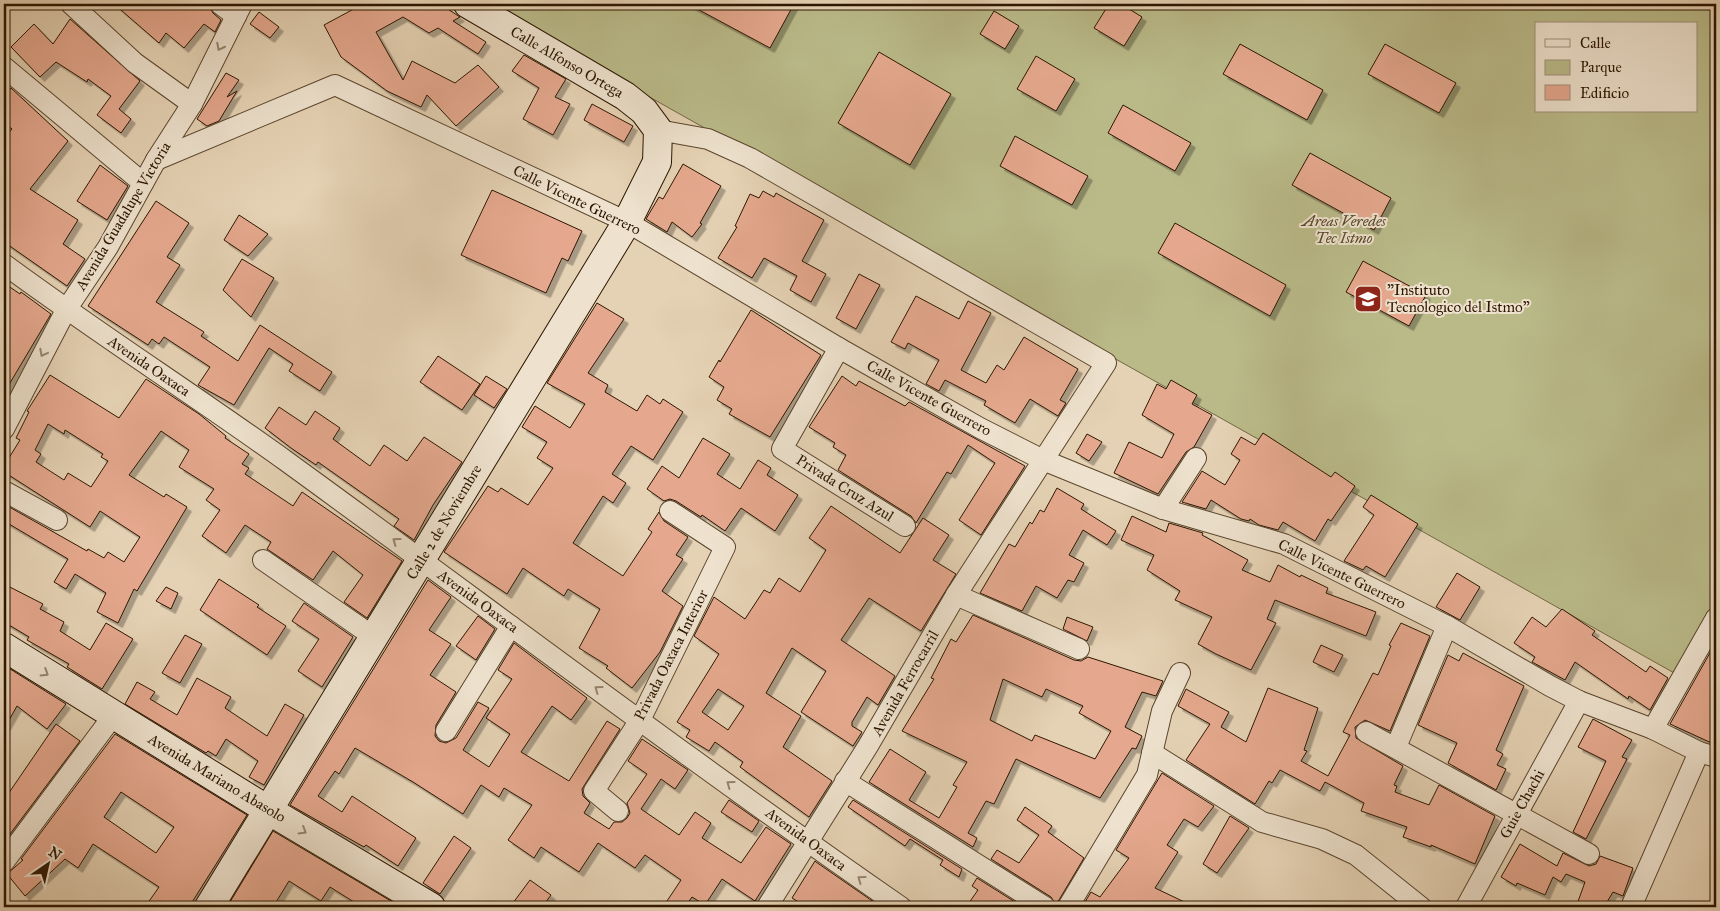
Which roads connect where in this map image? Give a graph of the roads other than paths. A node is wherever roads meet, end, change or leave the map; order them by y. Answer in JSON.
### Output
{"nodes":[{"id":1,"x":71,"y":4,"type":"edge"},
{"id":2,"x":220,"y":4,"type":"edge"},
{"id":3,"x":468,"y":4,"type":"edge"},
{"id":4,"x":239,"y":10,"type":"edge"},
{"id":5,"x":4,"y":67,"type":"edge"},
{"id":6,"x":192,"y":104,"type":"junction"},
{"id":7,"x":658,"y":130,"type":"junction"},
{"id":8,"x":156,"y":160,"type":"junction"},
{"id":9,"x":143,"y":183,"type":"junction"},
{"id":10,"x":627,"y":222,"type":"junction"},
{"id":11,"x":4,"y":264,"type":"edge"},
{"id":12,"x":66,"y":310,"type":"junction"},
{"id":13,"x":839,"y":348,"type":"junction"},
{"id":14,"x":4,"y":429,"type":"edge"},
{"id":15,"x":1196,"y":458,"type":"dead end"},
{"id":16,"x":1043,"y":460,"type":"junction"},
{"id":17,"x":4,"y":491,"type":"edge"},
{"id":18,"x":1163,"y":509,"type":"junction"},
{"id":19,"x":670,"y":510,"type":"dead end"},
{"id":20,"x":57,"y":520,"type":"dead end"},
{"id":21,"x":906,"y":526,"type":"dead end"},
{"id":22,"x":421,"y":559,"type":"junction"},
{"id":23,"x":263,"y":560,"type":"dead end"},
{"id":24,"x":956,"y":595,"type":"junction"},
{"id":25,"x":1716,"y":618,"type":"edge"},
{"id":26,"x":511,"y":626,"type":"junction"},
{"id":27,"x":1447,"y":626,"type":"junction"},
{"id":28,"x":374,"y":637,"type":"junction"},
{"id":29,"x":1079,"y":649,"type":"dead end"},
{"id":30,"x":5,"y":652,"type":"edge"},
{"id":31,"x":1180,"y":674,"type":"dead end"},
{"id":32,"x":1579,"y":701,"type":"junction"},
{"id":33,"x":113,"y":716,"type":"junction"},
{"id":34,"x":640,"y":720,"type":"junction"},
{"id":35,"x":1653,"y":729,"type":"junction"},
{"id":36,"x":446,"y":731,"type":"dead end"},
{"id":37,"x":1366,"y":732,"type":"dead end"},
{"id":38,"x":1396,"y":747,"type":"junction"},
{"id":39,"x":1152,"y":753,"type":"junction"},
{"id":40,"x":1708,"y":754,"type":"edge"},
{"id":41,"x":845,"y":781,"type":"junction"},
{"id":42,"x":268,"y":810,"type":"junction"},
{"id":43,"x":618,"y":811,"type":"dead end"},
{"id":44,"x":1516,"y":814,"type":"junction"},
{"id":45,"x":808,"y":840,"type":"junction"},
{"id":46,"x":1589,"y":854,"type":"dead end"},
{"id":47,"x":4,"y":862,"type":"edge"},
{"id":48,"x":416,"y":904,"type":"edge"},
{"id":49,"x":209,"y":907,"type":"edge"},
{"id":50,"x":767,"y":907,"type":"edge"},
{"id":51,"x":901,"y":907,"type":"edge"},
{"id":52,"x":1045,"y":907,"type":"edge"},
{"id":53,"x":1068,"y":907,"type":"edge"},
{"id":54,"x":1421,"y":907,"type":"edge"},
{"id":55,"x":1466,"y":907,"type":"edge"},
{"id":56,"x":1631,"y":907,"type":"edge"}],
"edges":[{"from":1,"to":6,"type":"street"},
{"from":2,"to":4,"type":"street"},
{"from":3,"to":7,"type":"street","name":"Calle Alfonso Ortega"},
{"from":4,"to":6,"type":"street","name":"Avenida Guadalupe Victoria","one_way":true},
{"from":5,"to":9,"type":"street"},
{"from":6,"to":8,"type":"street","name":"Avenida Guadalupe Victoria"},
{"from":7,"to":10,"type":"street","name":"Calle 2 de Noviembre"},
{"from":7,"to":16,"type":"street","name":"Avenida Ferrocarril"},
{"from":8,"to":9,"type":"street","name":"Avenida Guadalupe Victoria"},
{"from":8,"to":10,"type":"street","name":"Calle Vicente Guerrero"},
{"from":9,"to":12,"type":"street","name":"Avenida Guadalupe Victoria"},
{"from":10,"to":13,"type":"street","name":"Calle Vicente Guerrero"},
{"from":10,"to":22,"type":"street","name":"Calle 2 de Noviembre"},
{"from":11,"to":12,"type":"street","name":"Avenida Oaxaca"},
{"from":12,"to":14,"type":"street","name":"Avenida Guadalupe Victoria","one_way":true},
{"from":22,"to":12,"type":"street","name":"Avenida Oaxaca","one_way":true},
{"from":13,"to":16,"type":"street","name":"Calle Vicente Guerrero"},
{"from":13,"to":21,"type":"street","name":"Privada Cruz Azul"},
{"from":15,"to":18,"type":"street"},
{"from":16,"to":18,"type":"street","name":"Calle Vicente Guerrero"},
{"from":16,"to":24,"type":"street","name":"Avenida Ferrocarril"},
{"from":17,"to":20,"type":"street"},
{"from":18,"to":27,"type":"street","name":"Calle Vicente Guerrero"},
{"from":19,"to":34,"type":"street","name":"Privada Oaxaca Interior"},
{"from":22,"to":26,"type":"street","name":"Avenida Oaxaca"},
{"from":22,"to":28,"type":"street","name":"Calle 2 de Noviembre"},
{"from":23,"to":28,"type":"street"},
{"from":24,"to":29,"type":"street"},
{"from":24,"to":41,"type":"street","name":"Avenida Ferrocarril"},
{"from":25,"to":35,"type":"street"},
{"from":34,"to":26,"type":"street","name":"Avenida Oaxaca","one_way":true},
{"from":26,"to":36,"type":"street"},
{"from":27,"to":32,"type":"street","name":"Calle Vicente Guerrero"},
{"from":27,"to":38,"type":"street"},
{"from":28,"to":42,"type":"street","name":"Calle 2 de Noviembre"},
{"from":30,"to":33,"type":"street","name":"Avenida Mariano Abasolo","one_way":true},
{"from":31,"to":39,"type":"street"},
{"from":32,"to":35,"type":"street","name":"Calle Vicente Guerrero"},
{"from":32,"to":44,"type":"street","name":"Guie Chachi"},
{"from":33,"to":42,"type":"street","name":"Avenida Mariano Abasolo"},
{"from":33,"to":47,"type":"street"},
{"from":34,"to":43,"type":"street","name":"Privada Oaxaca Interior"},
{"from":45,"to":34,"type":"street","name":"Avenida Oaxaca","one_way":true},
{"from":35,"to":40,"type":"street","name":"Calle Vicente Guerrero"},
{"from":37,"to":38,"type":"street"},
{"from":38,"to":44,"type":"street"},
{"from":39,"to":53,"type":"street"},
{"from":39,"to":54,"type":"street"},
{"from":40,"to":56,"type":"street"},
{"from":41,"to":45,"type":"street","name":"Avenida Ferrocarril"},
{"from":41,"to":52,"type":"street"},
{"from":42,"to":48,"type":"street","name":"Avenida Mariano Abasolo","one_way":true},
{"from":42,"to":49,"type":"street","name":"Calle 2 de Noviembre"},
{"from":44,"to":46,"type":"street"},
{"from":44,"to":55,"type":"street","name":"Guie Chachi"},
{"from":45,"to":50,"type":"street","name":"Avenida Ferrocarril"},
{"from":51,"to":45,"type":"street","name":"Avenida Oaxaca","one_way":true}]}
